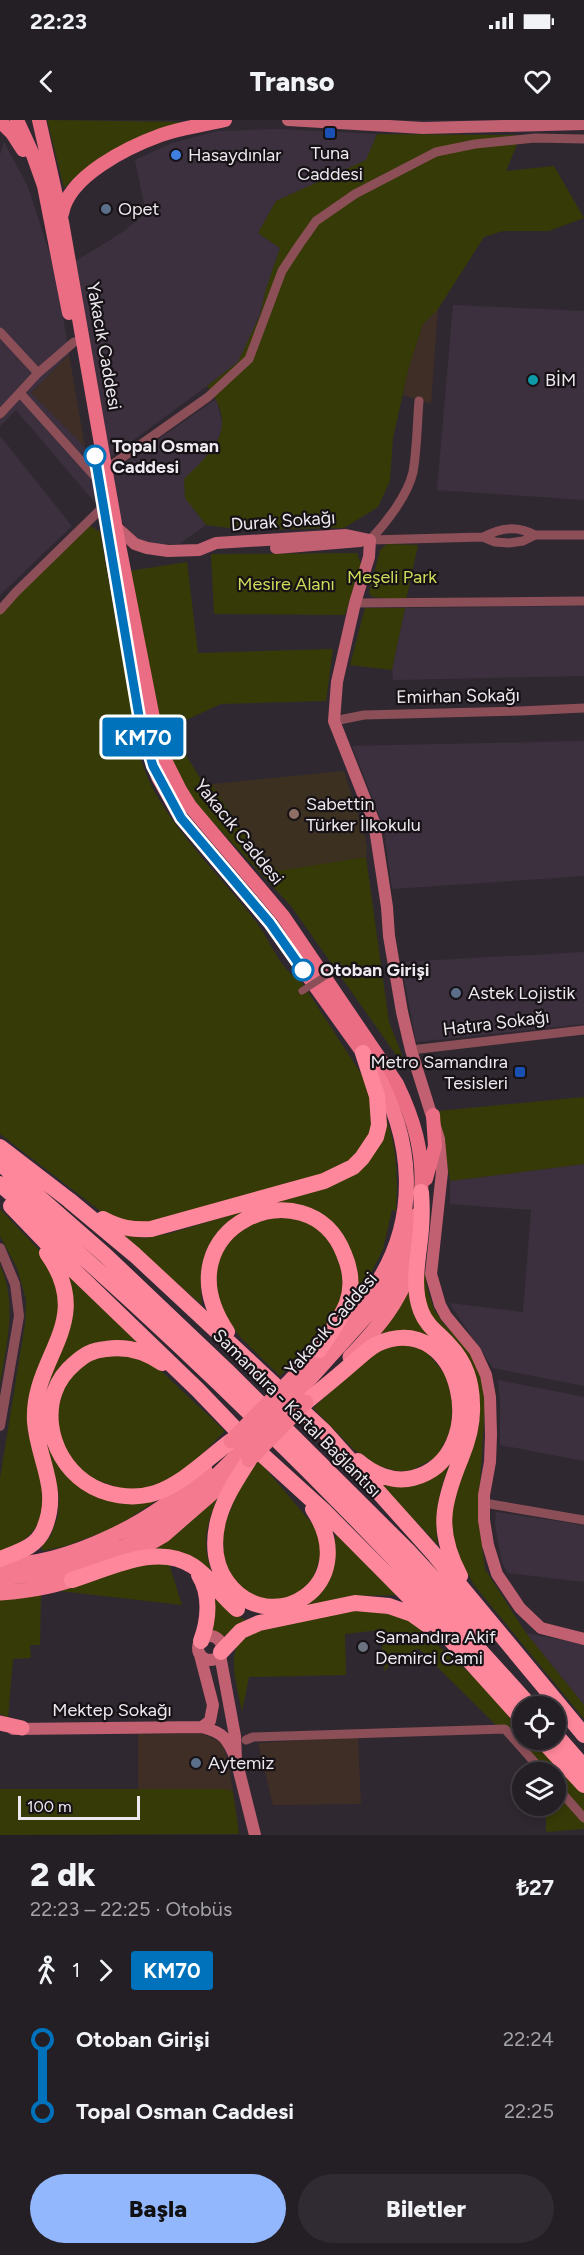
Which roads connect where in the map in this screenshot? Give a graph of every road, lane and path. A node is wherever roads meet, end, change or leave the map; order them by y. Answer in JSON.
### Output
{"nodes":[{"id":1,"x":16,"y":120,"type":"edge"},
{"id":2,"x":39,"y":120,"type":"edge"},
{"id":3,"x":225,"y":120,"type":"edge"},
{"id":4,"x":288,"y":120,"type":"edge"},
{"id":5,"x":480,"y":120,"type":"edge"},
{"id":6,"x":0,"y":121,"type":"edge"},
{"id":7,"x":584,"y":124,"type":"edge"},
{"id":8,"x":382,"y":125,"type":"junction"},
{"id":9,"x":584,"y":139,"type":"edge"},
{"id":10,"x":50,"y":213,"type":"junction"},
{"id":11,"x":62,"y":222,"type":"junction"},
{"id":12,"x":0,"y":332,"type":"edge"},
{"id":13,"x":74,"y":342,"type":"junction"},
{"id":14,"x":38,"y":373,"type":"junction"},
{"id":15,"x":20,"y":393,"type":"junction"},
{"id":16,"x":419,"y":401,"type":"dead end"},
{"id":17,"x":0,"y":414,"type":"edge"},
{"id":18,"x":103,"y":475,"type":"junction"},
{"id":19,"x":104,"y":506,"type":"junction"},
{"id":20,"x":116,"y":527,"type":"junction"},
{"id":21,"x":584,"y":534,"type":"edge"},
{"id":22,"x":535,"y":536,"type":"junction"},
{"id":23,"x":483,"y":537,"type":"junction"},
{"id":24,"x":370,"y":540,"type":"junction"},
{"id":25,"x":584,"y":601,"type":"edge"},
{"id":26,"x":355,"y":603,"type":"junction"},
{"id":27,"x":0,"y":610,"type":"edge"},
{"id":28,"x":584,"y":708,"type":"edge"},
{"id":29,"x":334,"y":721,"type":"junction"},
{"id":30,"x":339,"y":967,"type":"dead end"},
{"id":31,"x":302,"y":991,"type":"dead end"},
{"id":32,"x":584,"y":1030,"type":"edge"},
{"id":33,"x":411,"y":1050,"type":"junction"},
{"id":34,"x":363,"y":1053,"type":"junction"},
{"id":35,"x":433,"y":1115,"type":"junction"},
{"id":36,"x":0,"y":1147,"type":"edge"},
{"id":37,"x":0,"y":1163,"type":"edge"},
{"id":38,"x":0,"y":1184,"type":"edge"},
{"id":39,"x":421,"y":1192,"type":"junction"},
{"id":40,"x":69,"y":1200,"type":"junction"},
{"id":41,"x":6,"y":1201,"type":"edge"},
{"id":42,"x":0,"y":1248,"type":"edge"},
{"id":43,"x":417,"y":1253,"type":"junction"},
{"id":44,"x":319,"y":1350,"type":"junction"},
{"id":45,"x":247,"y":1359,"type":"junction"},
{"id":46,"x":198,"y":1390,"type":"junction"},
{"id":47,"x":297,"y":1393,"type":"junction"},
{"id":48,"x":0,"y":1426,"type":"edge"},
{"id":49,"x":324,"y":1431,"type":"junction"},
{"id":50,"x":240,"y":1451,"type":"junction"},
{"id":51,"x":281,"y":1473,"type":"junction"},
{"id":52,"x":484,"y":1503,"type":"junction"},
{"id":53,"x":584,"y":1520,"type":"edge"},
{"id":54,"x":0,"y":1559,"type":"edge"},
{"id":55,"x":0,"y":1565,"type":"edge"},
{"id":56,"x":194,"y":1566,"type":"junction"},
{"id":57,"x":0,"y":1578,"type":"edge"},
{"id":58,"x":72,"y":1580,"type":"junction"},
{"id":59,"x":0,"y":1593,"type":"edge"},
{"id":60,"x":275,"y":1619,"type":"junction"},
{"id":61,"x":501,"y":1637,"type":"junction"},
{"id":62,"x":584,"y":1638,"type":"edge"},
{"id":63,"x":200,"y":1648,"type":"junction"},
{"id":64,"x":220,"y":1653,"type":"junction"},
{"id":65,"x":463,"y":1655,"type":"junction"},
{"id":66,"x":521,"y":1696,"type":"edge"},
{"id":67,"x":541,"y":1696,"type":"edge"},
{"id":68,"x":512,"y":1708,"type":"edge"},
{"id":69,"x":0,"y":1723,"type":"edge"},
{"id":70,"x":566,"y":1725,"type":"edge"},
{"id":71,"x":202,"y":1727,"type":"junction"},
{"id":72,"x":22,"y":1728,"type":"junction"},
{"id":73,"x":0,"y":1730,"type":"edge"},
{"id":74,"x":584,"y":1735,"type":"edge"},
{"id":75,"x":246,"y":1740,"type":"dead end"},
{"id":76,"x":584,"y":1745,"type":"edge"},
{"id":77,"x":566,"y":1747,"type":"edge"},
{"id":78,"x":551,"y":1750,"type":"edge"},
{"id":79,"x":236,"y":1759,"type":"junction"},
{"id":80,"x":534,"y":1762,"type":"edge"},
{"id":81,"x":584,"y":1767,"type":"edge"},
{"id":82,"x":584,"y":1785,"type":"edge"},
{"id":83,"x":566,"y":1798,"type":"edge"},
{"id":84,"x":584,"y":1818,"type":"edge"},
{"id":85,"x":255,"y":1835,"type":"edge"}],
"edges":[{"from":1,"to":10,"type":"main road"},
{"from":2,"to":11,"type":"main road","name":"Yakacık Caddesi"},
{"from":3,"to":11,"type":"main road"},
{"from":4,"to":8,"type":"main road"},
{"from":5,"to":8,"type":"main road"},
{"from":6,"to":10,"type":"main road"},
{"from":7,"to":8,"type":"main road"},
{"from":9,"to":18,"type":"street"},
{"from":10,"to":13,"type":"main road","name":"Yakacık Caddesi"},
{"from":11,"to":18,"type":"main road","name":"Yakacık Caddesi"},
{"from":12,"to":14,"type":"street"},
{"from":13,"to":14,"type":"street"},
{"from":13,"to":18,"type":"main road","name":"Yakacık Caddesi"},
{"from":14,"to":15,"type":"street"},
{"from":15,"to":17,"type":"street"},
{"from":15,"to":18,"type":"street"},
{"from":16,"to":24,"type":"street"},
{"from":18,"to":19,"type":"main road","name":"Yakacık Caddesi"},
{"from":18,"to":20,"type":"main road","name":"Yakacık Caddesi"},
{"from":19,"to":27,"type":"street"},
{"from":19,"to":34,"type":"main road","name":"Yakacık Caddesi"},
{"from":20,"to":24,"type":"main road","name":"Durak Sokağı"},
{"from":20,"to":39,"type":"main road","name":"Yakacık Caddesi"},
{"from":21,"to":22,"type":"street","name":"Durak Sokağı"},
{"from":22,"to":23,"type":"street","name":"Durak Sokağı"},
{"from":22,"to":23,"type":"street","name":"Durak Sokağı"},
{"from":23,"to":24,"type":"street","name":"Durak Sokağı"},
{"from":24,"to":26,"type":"main road"},
{"from":25,"to":26,"type":"street"},
{"from":26,"to":29,"type":"main road"},
{"from":28,"to":29,"type":"street","name":"Emirhan Sokağı"},
{"from":29,"to":33,"type":"main road"},
{"from":30,"to":31,"type":"street","bridge":true},
{"from":32,"to":33,"type":"street","name":"Hatıra Sokağı"},
{"from":33,"to":35,"type":"main road"},
{"from":34,"to":40,"type":"highway"},
{"from":34,"to":44,"type":"highway","name":"Yakacık Caddesi"},
{"from":35,"to":39,"type":"main road"},
{"from":35,"to":52,"type":"main road"},
{"from":36,"to":40,"type":"highway"},
{"from":37,"to":67,"type":"highway","name":"Samandıra - Kartal Bağlantısı"},
{"from":38,"to":66,"type":"highway","name":"Samandıra - Kartal Bağlantısı"},
{"from":39,"to":43,"type":"highway"},
{"from":39,"to":47,"type":"highway","name":"Yakacık Caddesi"},
{"from":40,"to":45,"type":"highway"},
{"from":41,"to":46,"type":"highway"},
{"from":41,"to":54,"type":"highway"},
{"from":42,"to":48,"type":"street"},
{"from":43,"to":47,"type":"highway"},
{"from":43,"to":61,"type":"highway"},
{"from":44,"to":45,"type":"highway"},
{"from":44,"to":47,"type":"highway","name":"Yakacık Caddesi"},
{"from":45,"to":49,"type":"highway"},
{"from":46,"to":50,"type":"highway"},
{"from":46,"to":51,"type":"highway"},
{"from":47,"to":49,"type":"highway"},
{"from":47,"to":50,"type":"highway","bridge":true},
{"from":47,"to":50,"type":"highway","bridge":true},
{"from":49,"to":61,"type":"highway"},
{"from":50,"to":51,"type":"highway"},
{"from":50,"to":55,"type":"highway"},
{"from":50,"to":57,"type":"highway"},
{"from":50,"to":58,"type":"highway"},
{"from":51,"to":65,"type":"highway"},
{"from":52,"to":53,"type":"street"},
{"from":52,"to":62,"type":"main road"},
{"from":56,"to":58,"type":"highway"},
{"from":56,"to":60,"type":"highway"},
{"from":56,"to":63,"type":"highway"},
{"from":58,"to":59,"type":"highway"},
{"from":60,"to":64,"type":"highway"},
{"from":60,"to":65,"type":"highway"},
{"from":61,"to":74,"type":"highway"},
{"from":63,"to":64,"type":"main road"},
{"from":63,"to":64,"type":"main road"},
{"from":63,"to":71,"type":"main road"},
{"from":64,"to":79,"type":"main road"},
{"from":65,"to":68,"type":"highway"},
{"from":69,"to":72,"type":"highway"},
{"from":70,"to":76,"type":"highway"},
{"from":71,"to":72,"type":"main road","name":"Mektep Sokağı"},
{"from":71,"to":79,"type":"main road"},
{"from":72,"to":73,"type":"main road","name":"Mektep Sokağı"},
{"from":75,"to":80,"type":"street"},
{"from":77,"to":81,"type":"highway"},
{"from":78,"to":82,"type":"highway"},
{"from":79,"to":85,"type":"main road"},
{"from":83,"to":84,"type":"street"}]}
